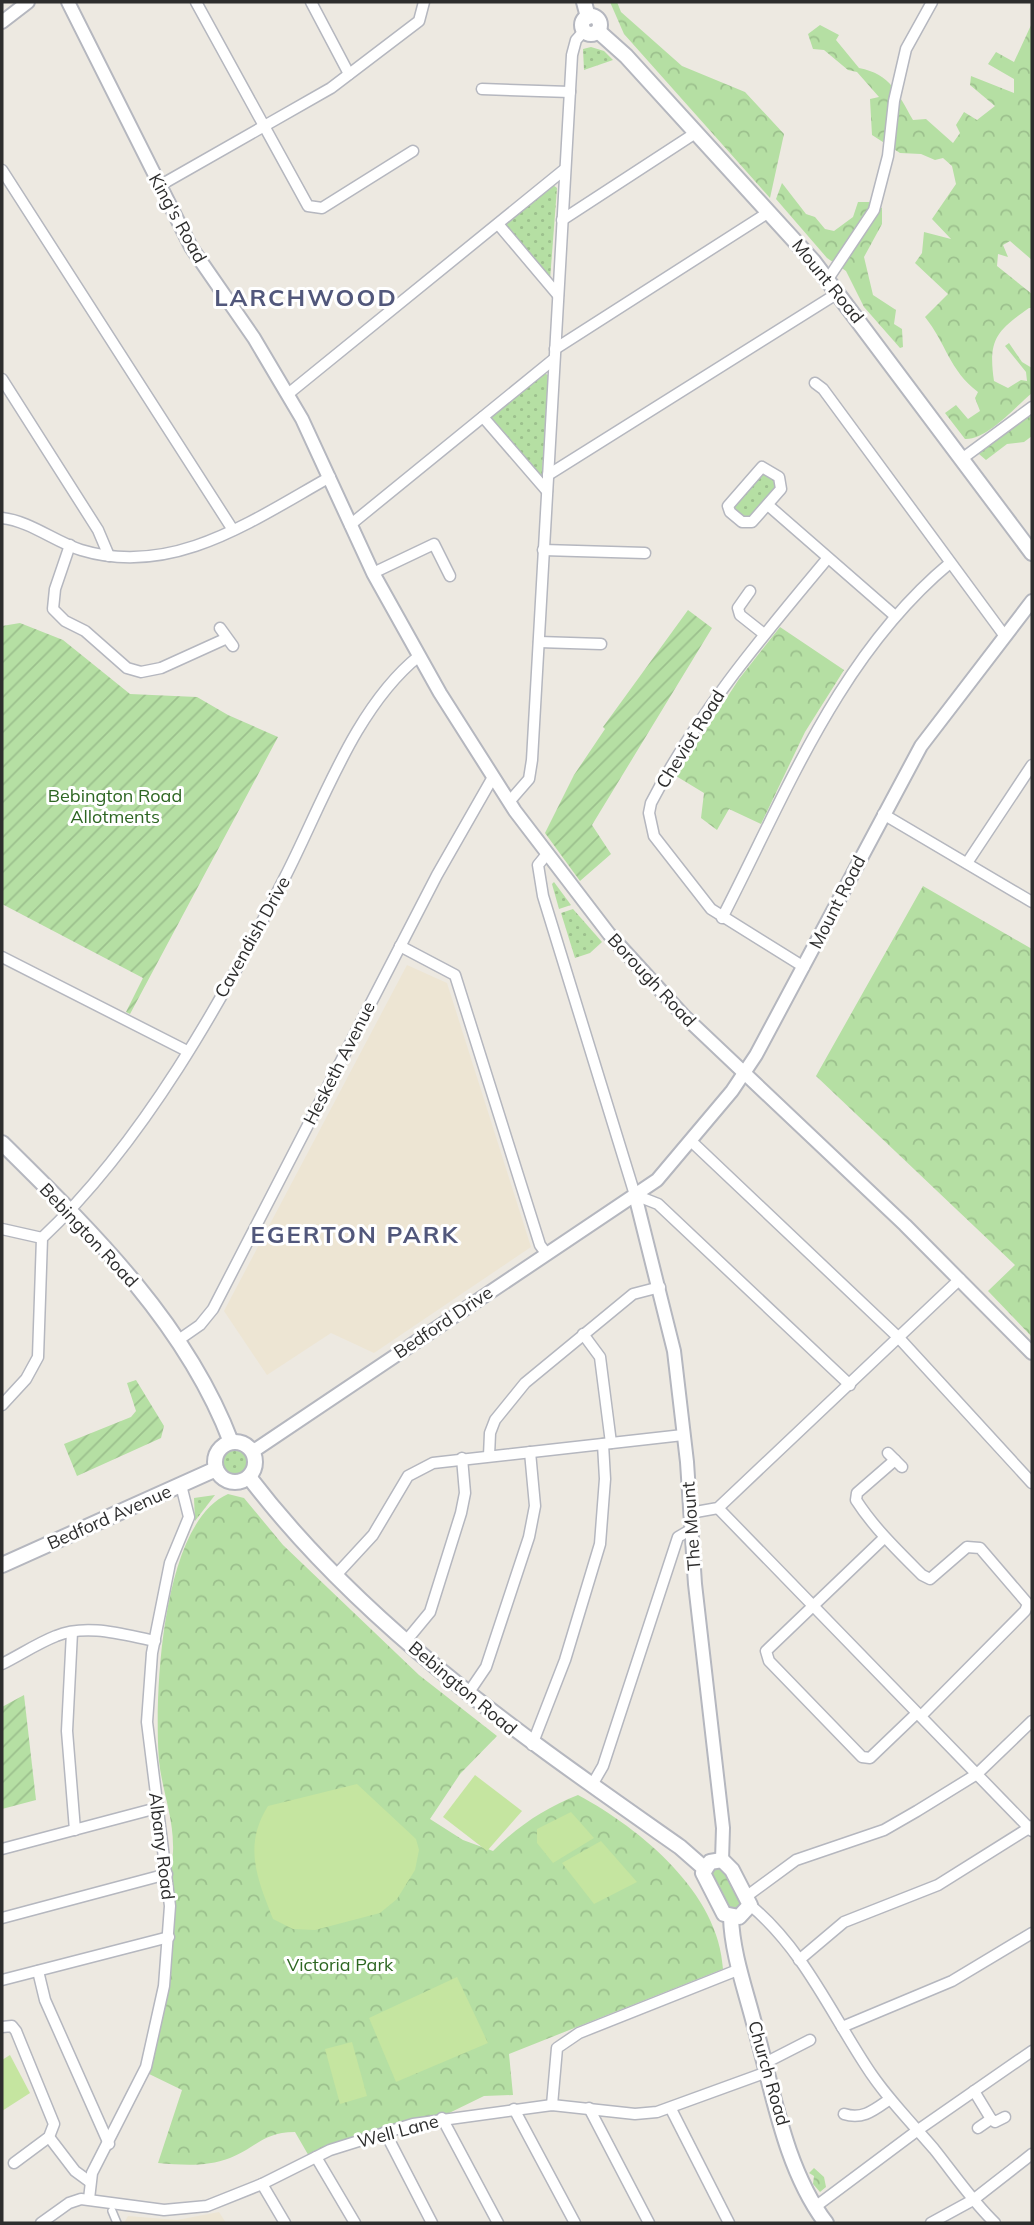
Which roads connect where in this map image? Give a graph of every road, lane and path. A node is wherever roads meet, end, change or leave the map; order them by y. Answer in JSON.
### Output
{"nodes":[{"id":1,"x":28,"y":2,"type":"edge"},
{"id":2,"x":68,"y":2,"type":"edge"},
{"id":3,"x":196,"y":2,"type":"edge"},
{"id":4,"x":311,"y":2,"type":"edge"},
{"id":5,"x":424,"y":2,"type":"edge"},
{"id":6,"x":584,"y":2,"type":"edge"},
{"id":7,"x":932,"y":2,"type":"edge"},
{"id":8,"x":2,"y":22,"type":"edge"},
{"id":9,"x":590,"y":27,"type":"junction"},
{"id":10,"x":349,"y":74,"type":"junction"},
{"id":11,"x":482,"y":89,"type":"dead end"},
{"id":12,"x":570,"y":92,"type":"junction"},
{"id":13,"x":264,"y":127,"type":"junction"},
{"id":14,"x":697,"y":132,"type":"junction"},
{"id":15,"x":413,"y":151,"type":"dead end"},
{"id":16,"x":565,"y":169,"type":"junction"},
{"id":17,"x":2,"y":170,"type":"edge"},
{"id":18,"x":159,"y":186,"type":"junction"},
{"id":19,"x":769,"y":212,"type":"junction"},
{"id":20,"x":562,"y":220,"type":"junction"},
{"id":21,"x":498,"y":223,"type":"junction"},
{"id":22,"x":828,"y":279,"type":"junction"},
{"id":23,"x":838,"y":293,"type":"junction"},
{"id":24,"x":558,"y":295,"type":"junction"},
{"id":25,"x":554,"y":354,"type":"junction"},
{"id":26,"x":2,"y":379,"type":"edge"},
{"id":27,"x":815,"y":383,"type":"dead end"},
{"id":28,"x":288,"y":394,"type":"junction"},
{"id":29,"x":1032,"y":407,"type":"edge"},
{"id":30,"x":483,"y":417,"type":"junction"},
{"id":31,"x":963,"y":458,"type":"junction"},
{"id":32,"x":548,"y":475,"type":"junction"},
{"id":33,"x":330,"y":477,"type":"junction"},
{"id":34,"x":547,"y":491,"type":"junction"},
{"id":35,"x":769,"y":506,"type":"junction"},
{"id":36,"x":2,"y":518,"type":"edge"},
{"id":37,"x":350,"y":524,"type":"junction"},
{"id":38,"x":233,"y":530,"type":"junction"},
{"id":39,"x":356,"y":540,"type":"joint"},
{"id":40,"x":70,"y":545,"type":"junction"},
{"id":41,"x":543,"y":550,"type":"junction"},
{"id":42,"x":645,"y":553,"type":"dead end"},
{"id":43,"x":1032,"y":553,"type":"edge"},
{"id":44,"x":109,"y":556,"type":"junction"},
{"id":45,"x":827,"y":559,"type":"junction"},
{"id":46,"x":950,"y":563,"type":"junction"},
{"id":47,"x":373,"y":573,"type":"junction"},
{"id":48,"x":450,"y":576,"type":"dead end"},
{"id":49,"x":750,"y":591,"type":"dead end"},
{"id":50,"x":1032,"y":601,"type":"edge"},
{"id":51,"x":894,"y":615,"type":"junction"},
{"id":52,"x":220,"y":628,"type":"dead end"},
{"id":53,"x":764,"y":634,"type":"junction"},
{"id":54,"x":1004,"y":635,"type":"junction"},
{"id":55,"x":539,"y":642,"type":"junction"},
{"id":56,"x":601,"y":645,"type":"dead end"},
{"id":57,"x":419,"y":656,"type":"junction"},
{"id":58,"x":1032,"y":765,"type":"edge"},
{"id":59,"x":493,"y":778,"type":"junction"},
{"id":60,"x":509,"y":802,"type":"junction"},
{"id":61,"x":883,"y":814,"type":"junction"},
{"id":62,"x":547,"y":854,"type":"junction"},
{"id":63,"x":967,"y":863,"type":"junction"},
{"id":64,"x":1032,"y":902,"type":"edge"},
{"id":65,"x":722,"y":918,"type":"junction"},
{"id":66,"x":400,"y":946,"type":"junction"},
{"id":67,"x":2,"y":957,"type":"edge"},
{"id":68,"x":804,"y":967,"type":"junction"},
{"id":69,"x":187,"y":1051,"type":"junction"},
{"id":70,"x":744,"y":1074,"type":"junction"},
{"id":71,"x":691,"y":1141,"type":"junction"},
{"id":72,"x":2,"y":1143,"type":"edge"},
{"id":73,"x":635,"y":1195,"type":"junction"},
{"id":74,"x":70,"y":1212,"type":"junction"},
{"id":75,"x":2,"y":1229,"type":"edge"},
{"id":76,"x":42,"y":1238,"type":"junction"},
{"id":77,"x":546,"y":1252,"type":"junction"},
{"id":78,"x":960,"y":1279,"type":"junction"},
{"id":79,"x":660,"y":1287,"type":"junction"},
{"id":80,"x":583,"y":1334,"type":"junction"},
{"id":81,"x":899,"y":1338,"type":"junction"},
{"id":82,"x":177,"y":1341,"type":"junction"},
{"id":83,"x":1032,"y":1353,"type":"edge"},
{"id":84,"x":850,"y":1385,"type":"junction"},
{"id":85,"x":2,"y":1405,"type":"edge"},
{"id":86,"x":683,"y":1434,"type":"junction"},
{"id":87,"x":230,"y":1442,"type":"junction"},
{"id":88,"x":607,"y":1443,"type":"junction"},
{"id":89,"x":252,"y":1452,"type":"junction"},
{"id":90,"x":530,"y":1452,"type":"junction"},
{"id":91,"x":489,"y":1456,"type":"junction"},
{"id":92,"x":462,"y":1458,"type":"junction"},
{"id":93,"x":895,"y":1460,"type":"dead end"},
{"id":94,"x":216,"y":1469,"type":"junction"},
{"id":95,"x":249,"y":1476,"type":"junction"},
{"id":96,"x":1032,"y":1483,"type":"edge"},
{"id":97,"x":181,"y":1485,"type":"junction"},
{"id":98,"x":718,"y":1508,"type":"junction"},
{"id":99,"x":690,"y":1513,"type":"junction"},
{"id":100,"x":690,"y":1530,"type":"junction"},
{"id":101,"x":884,"y":1538,"type":"junction"},
{"id":102,"x":2,"y":1565,"type":"edge"},
{"id":103,"x":338,"y":1574,"type":"junction"},
{"id":104,"x":813,"y":1605,"type":"junction"},
{"id":105,"x":72,"y":1632,"type":"junction"},
{"id":106,"x":155,"y":1641,"type":"junction"},
{"id":107,"x":405,"y":1641,"type":"junction"},
{"id":108,"x":2,"y":1664,"type":"edge"},
{"id":109,"x":467,"y":1695,"type":"junction"},
{"id":110,"x":919,"y":1715,"type":"junction"},
{"id":111,"x":1032,"y":1721,"type":"edge"},
{"id":112,"x":532,"y":1745,"type":"junction"},
{"id":113,"x":977,"y":1773,"type":"junction"},
{"id":114,"x":592,"y":1785,"type":"junction"},
{"id":115,"x":157,"y":1808,"type":"junction"},
{"id":116,"x":1032,"y":1829,"type":"edge"},
{"id":117,"x":75,"y":1830,"type":"junction"},
{"id":118,"x":2,"y":1849,"type":"edge"},
{"id":119,"x":722,"y":1860,"type":"junction"},
{"id":120,"x":704,"y":1868,"type":"junction"},
{"id":121,"x":167,"y":1874,"type":"junction"},
{"id":122,"x":749,"y":1901,"type":"junction"},
{"id":123,"x":731,"y":1917,"type":"junction"},
{"id":124,"x":2,"y":1918,"type":"edge"},
{"id":125,"x":1032,"y":1933,"type":"edge"},
{"id":126,"x":169,"y":1937,"type":"junction"},
{"id":127,"x":799,"y":1960,"type":"junction"},
{"id":128,"x":740,"y":1969,"type":"junction"},
{"id":129,"x":38,"y":1971,"type":"junction"},
{"id":130,"x":2,"y":1980,"type":"edge"},
{"id":131,"x":2,"y":2026,"type":"edge"},
{"id":132,"x":842,"y":2027,"type":"junction"},
{"id":133,"x":810,"y":2040,"type":"dead end"},
{"id":134,"x":1032,"y":2052,"type":"edge"},
{"id":135,"x":766,"y":2067,"type":"junction"},
{"id":136,"x":974,"y":2091,"type":"junction"},
{"id":137,"x":890,"y":2099,"type":"junction"},
{"id":138,"x":552,"y":2105,"type":"junction"},
{"id":139,"x":589,"y":2108,"type":"junction"},
{"id":140,"x":514,"y":2109,"type":"junction"},
{"id":141,"x":671,"y":2109,"type":"junction"},
{"id":142,"x":844,"y":2114,"type":"dead end"},
{"id":143,"x":442,"y":2118,"type":"junction"},
{"id":144,"x":1005,"y":2118,"type":"dead end"},
{"id":145,"x":991,"y":2119,"type":"junction"},
{"id":146,"x":978,"y":2128,"type":"dead end"},
{"id":147,"x":918,"y":2130,"type":"junction"},
{"id":148,"x":385,"y":2132,"type":"junction"},
{"id":149,"x":49,"y":2137,"type":"junction"},
{"id":150,"x":109,"y":2144,"type":"junction"},
{"id":151,"x":1032,"y":2154,"type":"edge"},
{"id":152,"x":316,"y":2157,"type":"junction"},
{"id":153,"x":14,"y":2164,"type":"dead end"},
{"id":154,"x":90,"y":2182,"type":"junction"},
{"id":155,"x":262,"y":2184,"type":"junction"},
{"id":156,"x":89,"y":2199,"type":"junction"},
{"id":157,"x":972,"y":2200,"type":"junction"},
{"id":158,"x":815,"y":2207,"type":"junction"},
{"id":159,"x":112,"y":2211,"type":"dead end"},
{"id":160,"x":41,"y":2223,"type":"edge"},
{"id":161,"x":117,"y":2223,"type":"edge"},
{"id":162,"x":285,"y":2223,"type":"edge"},
{"id":163,"x":355,"y":2223,"type":"edge"},
{"id":164,"x":432,"y":2223,"type":"edge"},
{"id":165,"x":498,"y":2223,"type":"edge"},
{"id":166,"x":575,"y":2223,"type":"edge"},
{"id":167,"x":649,"y":2223,"type":"edge"},
{"id":168,"x":729,"y":2223,"type":"edge"},
{"id":169,"x":826,"y":2223,"type":"edge"},
{"id":170,"x":932,"y":2223,"type":"edge"},
{"id":171,"x":995,"y":2223,"type":"edge"}],
"edges":[{"from":1,"to":8,"type":"street"},
{"from":2,"to":18,"type":"street","name":"King's Road"},
{"from":3,"to":13,"type":"street"},
{"from":4,"to":10,"type":"street"},
{"from":5,"to":10,"type":"street"},
{"from":6,"to":9,"type":"main road"},
{"from":7,"to":22,"type":"street"},
{"from":9,"to":12,"type":"street"},
{"from":9,"to":14,"type":"main road","name":"Mount Road"},
{"from":10,"to":13,"type":"street"},
{"from":11,"to":12,"type":"street"},
{"from":12,"to":16,"type":"street"},
{"from":13,"to":15,"type":"street"},
{"from":13,"to":18,"type":"street"},
{"from":14,"to":19,"type":"main road","name":"Mount Road"},
{"from":14,"to":20,"type":"street"},
{"from":16,"to":20,"type":"street"},
{"from":16,"to":21,"type":"street"},
{"from":17,"to":38,"type":"street"},
{"from":18,"to":28,"type":"street","name":"King's Road"},
{"from":19,"to":22,"type":"main road","name":"Mount Road"},
{"from":19,"to":25,"type":"street"},
{"from":20,"to":24,"type":"street"},
{"from":21,"to":24,"type":"street"},
{"from":21,"to":28,"type":"street"},
{"from":22,"to":23,"type":"main road","name":"Mount Road"},
{"from":23,"to":31,"type":"main road","name":"Mount Road"},
{"from":23,"to":32,"type":"street"},
{"from":24,"to":25,"type":"street"},
{"from":25,"to":30,"type":"street"},
{"from":25,"to":32,"type":"street"},
{"from":26,"to":44,"type":"street"},
{"from":27,"to":46,"type":"street"},
{"from":28,"to":33,"type":"street","name":"King's Road"},
{"from":29,"to":31,"type":"street"},
{"from":30,"to":34,"type":"street"},
{"from":30,"to":37,"type":"street"},
{"from":31,"to":43,"type":"main road","name":"Mount Road"},
{"from":32,"to":34,"type":"street"},
{"from":33,"to":37,"type":"street","name":"King's Road"},
{"from":33,"to":38,"type":"street"},
{"from":34,"to":41,"type":"street"},
{"from":35,"to":35,"type":"street"},
{"from":35,"to":45,"type":"street"},
{"from":36,"to":40,"type":"street"},
{"from":37,"to":39,"type":"street","name":"King's Road"},
{"from":38,"to":44,"type":"street"},
{"from":39,"to":47,"type":"street","name":"Borough Road"},
{"from":40,"to":44,"type":"street"},
{"from":40,"to":52,"type":"street"},
{"from":41,"to":42,"type":"street"},
{"from":41,"to":55,"type":"street"},
{"from":45,"to":51,"type":"street"},
{"from":45,"to":53,"type":"street","name":"Cheviot Road"},
{"from":46,"to":51,"type":"street"},
{"from":46,"to":54,"type":"street"},
{"from":47,"to":48,"type":"street"},
{"from":47,"to":57,"type":"street","name":"Borough Road"},
{"from":49,"to":53,"type":"street"},
{"from":50,"to":54,"type":"street","name":"Mount Road"},
{"from":51,"to":65,"type":"street"},
{"from":53,"to":65,"type":"street","name":"Cheviot Road"},
{"from":54,"to":61,"type":"street","name":"Mount Road"},
{"from":55,"to":56,"type":"street"},
{"from":55,"to":60,"type":"street"},
{"from":57,"to":59,"type":"street","name":"Borough Road"},
{"from":57,"to":69,"type":"street","name":"Cavendish Drive"},
{"from":58,"to":63,"type":"street"},
{"from":59,"to":60,"type":"street","name":"Borough Road"},
{"from":59,"to":66,"type":"street","name":"Hesketh Avenue"},
{"from":60,"to":62,"type":"street","name":"Borough Road"},
{"from":61,"to":63,"type":"street"},
{"from":61,"to":68,"type":"street","name":"Mount Road"},
{"from":62,"to":70,"type":"street","name":"Borough Road"},
{"from":62,"to":73,"type":"street"},
{"from":63,"to":64,"type":"street"},
{"from":65,"to":68,"type":"street","name":"Cheviot Road"},
{"from":66,"to":77,"type":"street"},
{"from":66,"to":82,"type":"street","name":"Hesketh Avenue"},
{"from":67,"to":69,"type":"street"},
{"from":68,"to":70,"type":"street","name":"Mount Road"},
{"from":69,"to":74,"type":"street","name":"Cavendish Drive"},
{"from":70,"to":71,"type":"street","name":"Mount Road"},
{"from":70,"to":78,"type":"street","name":"Borough Road"},
{"from":71,"to":73,"type":"street","name":"Mount Road"},
{"from":71,"to":81,"type":"street"},
{"from":72,"to":74,"type":"main road","name":"Bebington Road"},
{"from":73,"to":77,"type":"street","name":"Bedford Drive"},
{"from":73,"to":79,"type":"street","name":"The Mount"},
{"from":73,"to":84,"type":"street"},
{"from":74,"to":76,"type":"street"},
{"from":74,"to":82,"type":"main road","name":"Bebington Road"},
{"from":75,"to":76,"type":"street"},
{"from":76,"to":85,"type":"street"},
{"from":77,"to":89,"type":"street","name":"Bedford Drive"},
{"from":78,"to":81,"type":"street"},
{"from":78,"to":83,"type":"street","name":"Borough Road"},
{"from":79,"to":80,"type":"street"},
{"from":79,"to":86,"type":"street","name":"The Mount"},
{"from":80,"to":88,"type":"street"},
{"from":80,"to":91,"type":"street"},
{"from":81,"to":84,"type":"street"},
{"from":81,"to":96,"type":"street"},
{"from":82,"to":87,"type":"main road","name":"Bebington Road"},
{"from":84,"to":98,"type":"street"},
{"from":86,"to":88,"type":"street"},
{"from":86,"to":99,"type":"street","name":"The Mount"},
{"from":87,"to":89,"type":"main road"},
{"from":87,"to":94,"type":"main road"},
{"from":88,"to":90,"type":"street"},
{"from":88,"to":112,"type":"street"},
{"from":89,"to":95,"type":"main road"},
{"from":90,"to":91,"type":"street"},
{"from":90,"to":109,"type":"street"},
{"from":91,"to":92,"type":"street"},
{"from":92,"to":103,"type":"street"},
{"from":92,"to":107,"type":"street"},
{"from":93,"to":101,"type":"street"},
{"from":94,"to":95,"type":"main road"},
{"from":94,"to":97,"type":"main road","name":"Bedford Avenue"},
{"from":95,"to":103,"type":"main road","name":"Bebington Road"},
{"from":97,"to":102,"type":"main road","name":"Bedford Avenue"},
{"from":97,"to":106,"type":"street","name":"Albany Road"},
{"from":98,"to":99,"type":"street"},
{"from":98,"to":104,"type":"street"},
{"from":99,"to":100,"type":"street","name":"The Mount"},
{"from":100,"to":114,"type":"street"},
{"from":100,"to":119,"type":"street","name":"The Mount"},
{"from":101,"to":104,"type":"street"},
{"from":101,"to":110,"type":"street"},
{"from":103,"to":107,"type":"main road","name":"Bebington Road"},
{"from":104,"to":110,"type":"street"},
{"from":104,"to":110,"type":"street"},
{"from":105,"to":106,"type":"street"},
{"from":105,"to":108,"type":"street"},
{"from":105,"to":117,"type":"street"},
{"from":106,"to":115,"type":"street","name":"Albany Road"},
{"from":107,"to":109,"type":"main road","name":"Bebington Road"},
{"from":109,"to":112,"type":"main road","name":"Bebington Road"},
{"from":110,"to":113,"type":"street"},
{"from":111,"to":113,"type":"street"},
{"from":112,"to":114,"type":"main road","name":"Bebington Road"},
{"from":113,"to":116,"type":"street"},
{"from":113,"to":122,"type":"street"},
{"from":114,"to":120,"type":"main road","name":"Bebington Road"},
{"from":115,"to":117,"type":"street"},
{"from":115,"to":121,"type":"street","name":"Albany Road"},
{"from":116,"to":127,"type":"street"},
{"from":117,"to":118,"type":"street"},
{"from":119,"to":120,"type":"main road"},
{"from":119,"to":122,"type":"main road"},
{"from":120,"to":123,"type":"main road"},
{"from":121,"to":124,"type":"street"},
{"from":121,"to":126,"type":"street","name":"Albany Road"},
{"from":122,"to":123,"type":"main road"},
{"from":122,"to":127,"type":"street"},
{"from":123,"to":128,"type":"main road","name":"Church Road"},
{"from":125,"to":132,"type":"street"},
{"from":126,"to":129,"type":"street"},
{"from":126,"to":150,"type":"street","name":"Albany Road"},
{"from":127,"to":132,"type":"street"},
{"from":128,"to":135,"type":"main road","name":"Church Road"},
{"from":128,"to":138,"type":"street"},
{"from":129,"to":130,"type":"street"},
{"from":129,"to":150,"type":"street"},
{"from":131,"to":149,"type":"street"},
{"from":132,"to":137,"type":"street"},
{"from":133,"to":135,"type":"street","name":"Well Lane"},
{"from":134,"to":136,"type":"street"},
{"from":135,"to":141,"type":"street","name":"Well Lane"},
{"from":135,"to":158,"type":"main road","name":"Church Road"},
{"from":136,"to":145,"type":"street"},
{"from":136,"to":147,"type":"street"},
{"from":137,"to":142,"type":"street"},
{"from":137,"to":147,"type":"street"},
{"from":138,"to":139,"type":"street","name":"Well Lane"},
{"from":138,"to":140,"type":"street","name":"Well Lane"},
{"from":139,"to":141,"type":"street","name":"Well Lane"},
{"from":139,"to":167,"type":"street"},
{"from":140,"to":143,"type":"street","name":"Well Lane"},
{"from":140,"to":166,"type":"street"},
{"from":141,"to":168,"type":"street"},
{"from":143,"to":148,"type":"street","name":"Well Lane"},
{"from":143,"to":165,"type":"street"},
{"from":144,"to":145,"type":"street"},
{"from":145,"to":146,"type":"street"},
{"from":147,"to":157,"type":"street"},
{"from":147,"to":158,"type":"street"},
{"from":148,"to":152,"type":"street","name":"Well Lane"},
{"from":148,"to":164,"type":"street"},
{"from":149,"to":153,"type":"street"},
{"from":149,"to":154,"type":"street"},
{"from":150,"to":154,"type":"street","name":"Albany Road"},
{"from":151,"to":157,"type":"street"},
{"from":152,"to":155,"type":"street","name":"Well Lane"},
{"from":152,"to":163,"type":"street"},
{"from":154,"to":156,"type":"street","name":"Albany Road"},
{"from":155,"to":156,"type":"street","name":"Well Lane"},
{"from":155,"to":162,"type":"street"},
{"from":156,"to":160,"type":"street"},
{"from":157,"to":170,"type":"street"},
{"from":157,"to":171,"type":"street"},
{"from":158,"to":169,"type":"main road","name":"Church Road"},
{"from":159,"to":161,"type":"street"}]}
